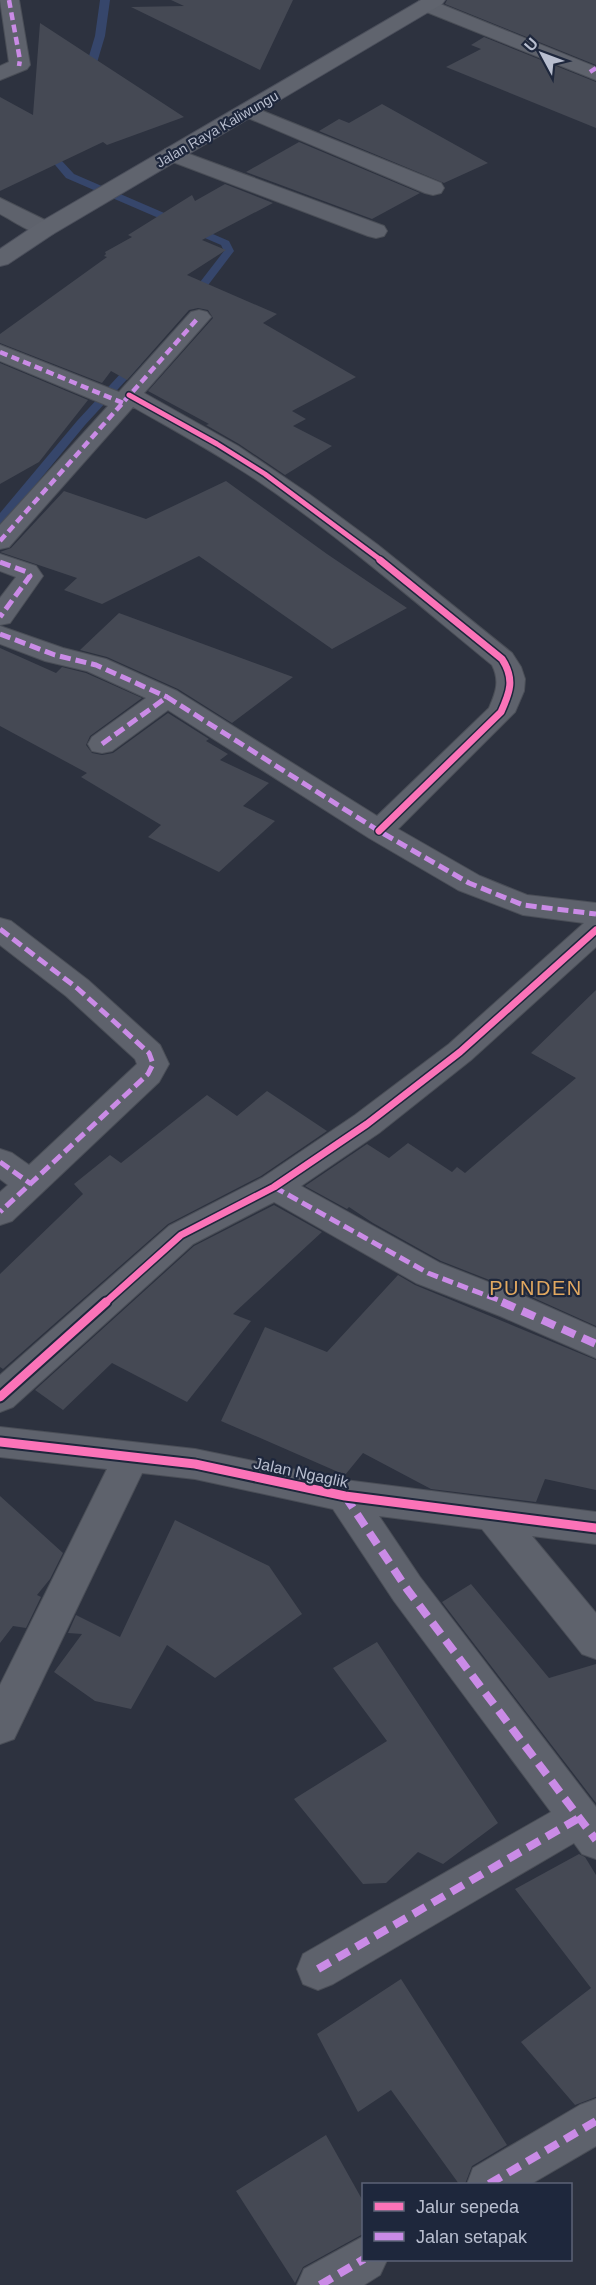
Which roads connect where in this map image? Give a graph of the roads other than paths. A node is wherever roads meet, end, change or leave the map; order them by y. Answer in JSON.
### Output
{"nodes":[{"id":1,"x":9,"y":0,"type":"edge"},
{"id":2,"x":431,"y":3,"type":"edge"},
{"id":3,"x":10,"y":70,"type":"edge"},
{"id":4,"x":594,"y":71,"type":"edge"},
{"id":5,"x":248,"y":111,"type":"junction"},
{"id":6,"x":173,"y":154,"type":"junction"},
{"id":7,"x":433,"y":188,"type":"dead end"},
{"id":8,"x":0,"y":205,"type":"edge"},
{"id":9,"x":45,"y":229,"type":"junction"},
{"id":10,"x":376,"y":231,"type":"dead end"},
{"id":11,"x":0,"y":259,"type":"edge"},
{"id":12,"x":199,"y":317,"type":"dead end"},
{"id":13,"x":0,"y":352,"type":"edge"},
{"id":14,"x":118,"y":399,"type":"junction"},
{"id":15,"x":0,"y":541,"type":"edge"},
{"id":16,"x":0,"y":562,"type":"edge"},
{"id":17,"x":0,"y":617,"type":"edge"},
{"id":18,"x":0,"y":634,"type":"edge"},
{"id":19,"x":167,"y":697,"type":"junction"},
{"id":20,"x":102,"y":744,"type":"dead end"},
{"id":21,"x":379,"y":831,"type":"junction"},
{"id":22,"x":596,"y":914,"type":"edge"},
{"id":23,"x":0,"y":929,"type":"edge"},
{"id":24,"x":596,"y":930,"type":"edge"},
{"id":25,"x":0,"y":1162,"type":"edge"},
{"id":26,"x":31,"y":1184,"type":"junction"},
{"id":27,"x":274,"y":1187,"type":"junction"},
{"id":28,"x":0,"y":1212,"type":"edge"},
{"id":29,"x":596,"y":1344,"type":"edge"},
{"id":30,"x":0,"y":1397,"type":"edge"},
{"id":31,"x":0,"y":1442,"type":"edge"},
{"id":32,"x":132,"y":1456,"type":"junction"},
{"id":33,"x":345,"y":1496,"type":"junction"},
{"id":34,"x":491,"y":1513,"type":"junction"},
{"id":35,"x":596,"y":1528,"type":"edge"},
{"id":36,"x":596,"y":1642,"type":"edge"},
{"id":37,"x":0,"y":1726,"type":"edge"},
{"id":38,"x":588,"y":1829,"type":"edge"},
{"id":39,"x":318,"y":1969,"type":"dead end"},
{"id":40,"x":596,"y":2121,"type":"edge"},
{"id":41,"x":491,"y":2183,"type":"edge"},
{"id":42,"x":362,"y":2260,"type":"edge"},
{"id":43,"x":320,"y":2285,"type":"edge"}],
"edges":[{"from":1,"to":3,"type":"street"},
{"from":2,"to":4,"type":"street"},
{"from":2,"to":5,"type":"main road","name":"Jalan Raya Kaliwungu"},
{"from":5,"to":6,"type":"main road","name":"Jalan Raya Kaliwungu"},
{"from":5,"to":7,"type":"street"},
{"from":6,"to":9,"type":"main road","name":"Jalan Raya Kaliwungu"},
{"from":6,"to":10,"type":"street"},
{"from":8,"to":9,"type":"street"},
{"from":9,"to":11,"type":"main road","name":"Jalan Raya Kaliwungu"},
{"from":12,"to":14,"type":"street"},
{"from":13,"to":14,"type":"street"},
{"from":14,"to":15,"type":"street"},
{"from":14,"to":21,"type":"street"},
{"from":16,"to":17,"type":"street"},
{"from":18,"to":19,"type":"street"},
{"from":19,"to":20,"type":"street"},
{"from":19,"to":21,"type":"street"},
{"from":21,"to":22,"type":"street"},
{"from":23,"to":26,"type":"street"},
{"from":24,"to":27,"type":"street"},
{"from":25,"to":26,"type":"street"},
{"from":26,"to":28,"type":"street"},
{"from":27,"to":29,"type":"street"},
{"from":27,"to":30,"type":"street"},
{"from":31,"to":32,"type":"street","name":"Jalan Ngaglik"},
{"from":32,"to":33,"type":"street","name":"Jalan Ngaglik"},
{"from":32,"to":37,"type":"street"},
{"from":33,"to":34,"type":"street","name":"Jalan Ngaglik"},
{"from":33,"to":38,"type":"street"},
{"from":34,"to":35,"type":"street","name":"Jalan Ngaglik"},
{"from":34,"to":36,"type":"street"},
{"from":38,"to":39,"type":"street"},
{"from":40,"to":41,"type":"street"},
{"from":42,"to":43,"type":"street"}]}
